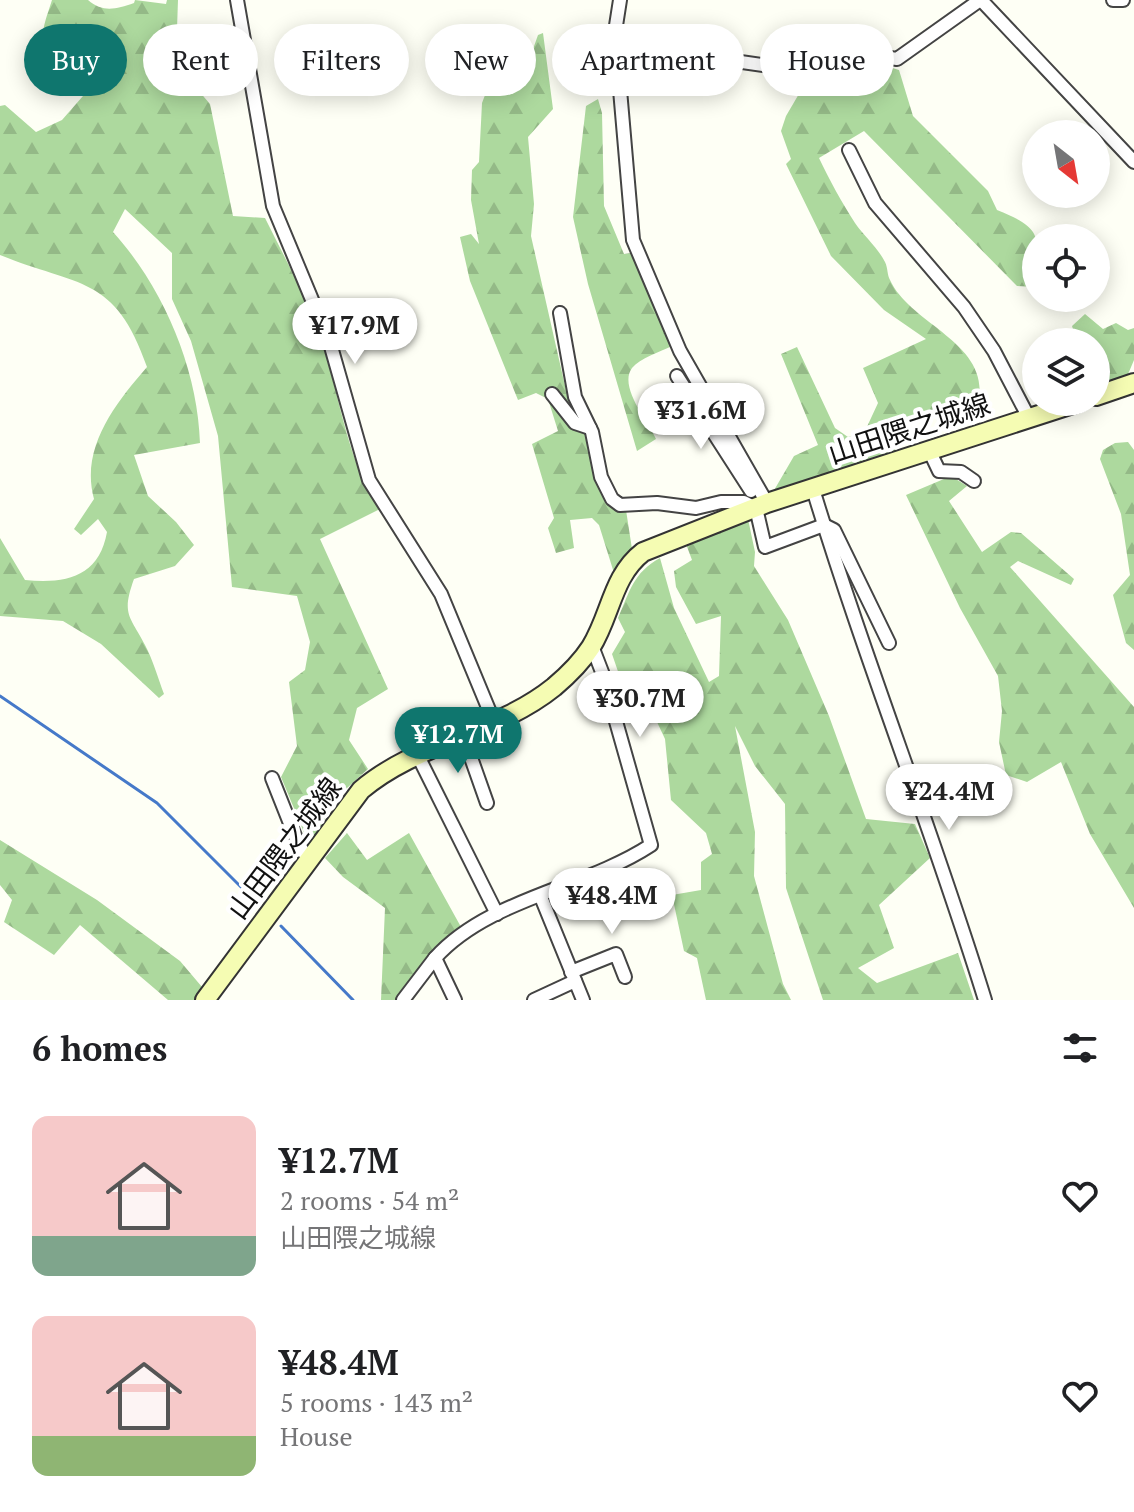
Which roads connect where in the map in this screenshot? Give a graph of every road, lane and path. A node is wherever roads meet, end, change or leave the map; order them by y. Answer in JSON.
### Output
{"nodes":[{"id":1,"x":237,"y":0,"type":"edge"},
{"id":2,"x":620,"y":0,"type":"edge"},
{"id":3,"x":980,"y":0,"type":"edge"},
{"id":4,"x":1113,"y":0,"type":"edge"},
{"id":5,"x":1123,"y":0,"type":"edge"},
{"id":6,"x":618,"y":24,"type":"edge"},
{"id":7,"x":744,"y":62,"type":"edge"},
{"id":8,"x":621,"y":96,"type":"edge"},
{"id":9,"x":849,"y":150,"type":"dead end"},
{"id":10,"x":1134,"y":162,"type":"edge"},
{"id":11,"x":560,"y":313,"type":"dead end"},
{"id":12,"x":677,"y":376,"type":"dead end"},
{"id":13,"x":1134,"y":383,"type":"edge"},
{"id":14,"x":1110,"y":391,"type":"edge"},
{"id":15,"x":552,"y":394,"type":"dead end"},
{"id":16,"x":1035,"y":416,"type":"edge"},
{"id":17,"x":1029,"y":418,"type":"junction"},
{"id":18,"x":590,"y":428,"type":"junction"},
{"id":19,"x":929,"y":450,"type":"junction"},
{"id":20,"x":974,"y":481,"type":"dead end"},
{"id":21,"x":813,"y":489,"type":"junction"},
{"id":22,"x":761,"y":506,"type":"junction"},
{"id":23,"x":824,"y":525,"type":"junction"},
{"id":24,"x":889,"y":643,"type":"dead end"},
{"id":25,"x":592,"y":646,"type":"junction"},
{"id":26,"x":494,"y":722,"type":"junction"},
{"id":27,"x":463,"y":735,"type":"junction"},
{"id":28,"x":418,"y":756,"type":"junction"},
{"id":29,"x":272,"y":778,"type":"dead end"},
{"id":30,"x":487,"y":803,"type":"dead end"},
{"id":31,"x":309,"y":861,"type":"junction"},
{"id":32,"x":541,"y":897,"type":"junction"},
{"id":33,"x":497,"y":914,"type":"junction"},
{"id":34,"x":435,"y":958,"type":"junction"},
{"id":35,"x":573,"y":977,"type":"junction"},
{"id":36,"x":625,"y":977,"type":"dead end"},
{"id":37,"x":205,"y":1000,"type":"edge"},
{"id":38,"x":403,"y":1000,"type":"edge"},
{"id":39,"x":455,"y":1000,"type":"edge"},
{"id":40,"x":534,"y":1000,"type":"edge"},
{"id":41,"x":583,"y":1000,"type":"edge"},
{"id":42,"x":985,"y":1000,"type":"edge"}],
"edges":[{"from":1,"to":26,"type":"street"},
{"from":2,"to":6,"type":"street"},
{"from":3,"to":7,"type":"street"},
{"from":3,"to":10,"type":"street"},
{"from":4,"to":5,"type":"street"},
{"from":8,"to":22,"type":"street"},
{"from":9,"to":17,"type":"street"},
{"from":11,"to":18,"type":"street"},
{"from":12,"to":22,"type":"street"},
{"from":13,"to":14,"type":"main road"},
{"from":15,"to":18,"type":"street"},
{"from":16,"to":17,"type":"main road","name":"山田隈之城線"},
{"from":17,"to":19,"type":"main road","name":"山田隈之城線"},
{"from":18,"to":22,"type":"street"},
{"from":19,"to":20,"type":"street"},
{"from":19,"to":21,"type":"main road","name":"山田隈之城線"},
{"from":21,"to":22,"type":"main road","name":"山田隈之城線"},
{"from":21,"to":23,"type":"street"},
{"from":22,"to":23,"type":"street"},
{"from":22,"to":25,"type":"main road","name":"山田隈之城線"},
{"from":23,"to":24,"type":"street"},
{"from":23,"to":42,"type":"street"},
{"from":25,"to":26,"type":"main road","name":"山田隈之城線"},
{"from":25,"to":32,"type":"street"},
{"from":26,"to":27,"type":"main road","name":"山田隈之城線"},
{"from":27,"to":28,"type":"main road","name":"山田隈之城線"},
{"from":27,"to":30,"type":"street"},
{"from":28,"to":31,"type":"main road","name":"山田隈之城線"},
{"from":28,"to":33,"type":"street"},
{"from":29,"to":31,"type":"street"},
{"from":31,"to":37,"type":"main road","name":"山田隈之城線"},
{"from":32,"to":33,"type":"street"},
{"from":32,"to":35,"type":"street"},
{"from":33,"to":34,"type":"street"},
{"from":34,"to":38,"type":"street"},
{"from":34,"to":39,"type":"street"},
{"from":35,"to":36,"type":"street"},
{"from":35,"to":40,"type":"street"},
{"from":35,"to":41,"type":"street"}]}
